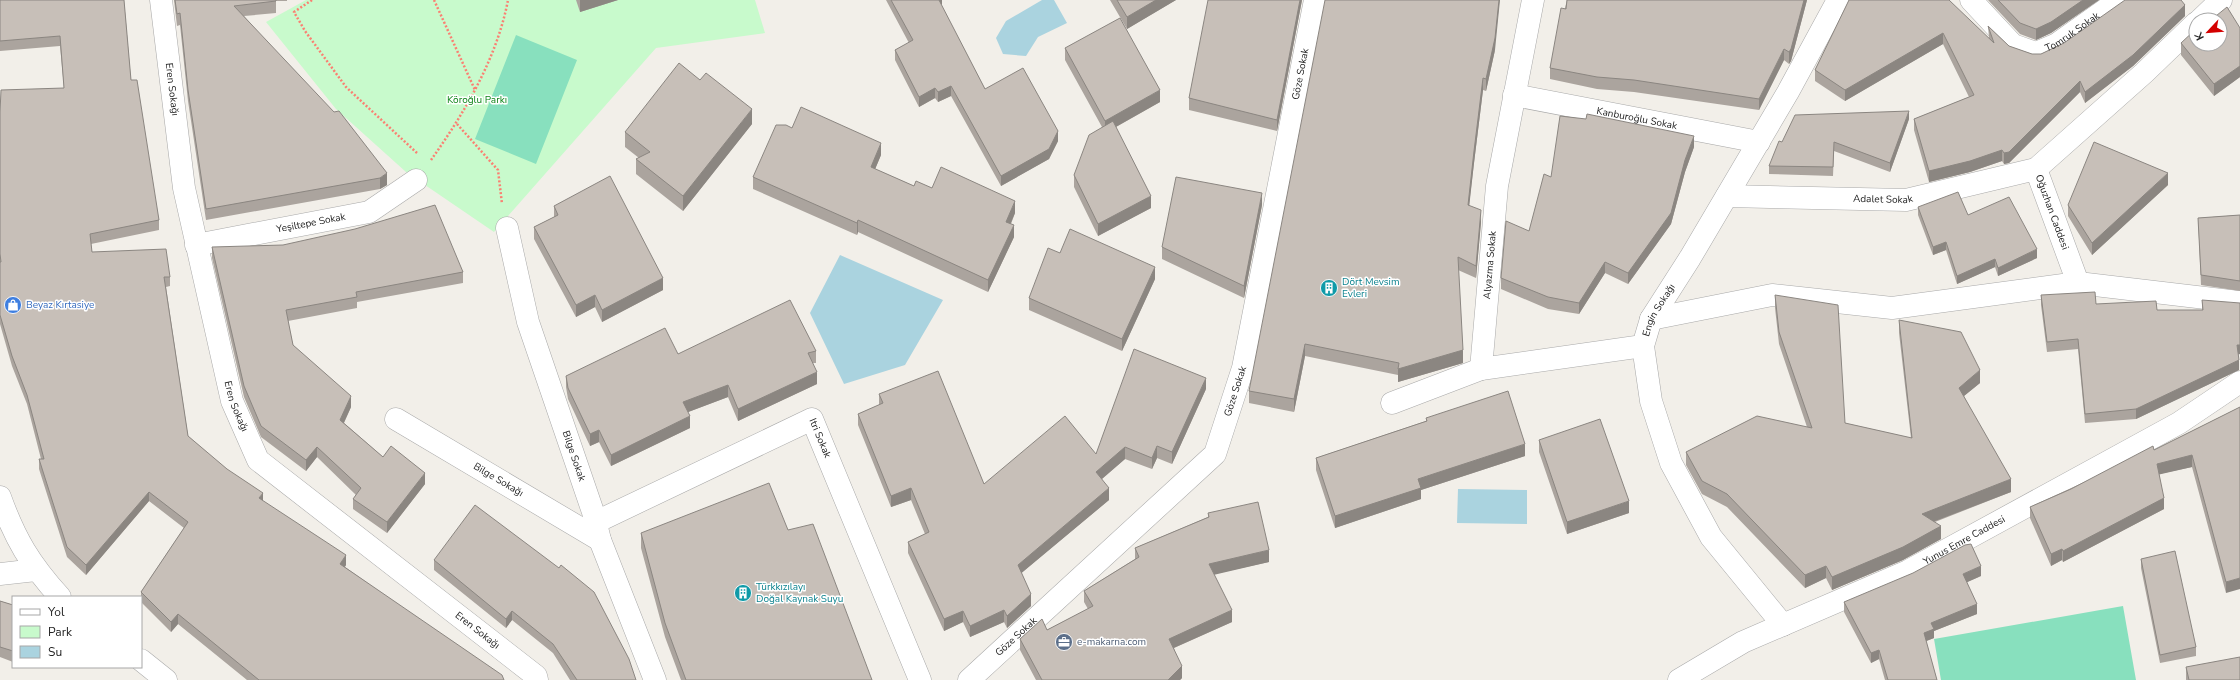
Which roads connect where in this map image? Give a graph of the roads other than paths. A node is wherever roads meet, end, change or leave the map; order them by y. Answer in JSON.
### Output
{"nodes":[{"id":1,"x":161,"y":0,"type":"edge"},
{"id":2,"x":1315,"y":0,"type":"edge"},
{"id":3,"x":1533,"y":0,"type":"edge"},
{"id":4,"x":1838,"y":0,"type":"edge"},
{"id":5,"x":1971,"y":0,"type":"edge"},
{"id":6,"x":2119,"y":0,"type":"edge"},
{"id":7,"x":2221,"y":0,"type":"edge"},
{"id":8,"x":2208,"y":12,"type":"edge"},
{"id":9,"x":2188,"y":32,"type":"edge"},
{"id":10,"x":1514,"y":95,"type":"junction"},
{"id":11,"x":1758,"y":142,"type":"junction"},
{"id":12,"x":2036,"y":168,"type":"junction"},
{"id":13,"x":422,"y":171,"type":"road end"},
{"id":14,"x":1727,"y":196,"type":"junction"},
{"id":15,"x":507,"y":228,"type":"road end"},
{"id":16,"x":196,"y":245,"type":"junction"},
{"id":17,"x":2078,"y":283,"type":"junction"},
{"id":18,"x":2240,"y":302,"type":"edge"},
{"id":19,"x":1651,"y":319,"type":"junction"},
{"id":20,"x":1643,"y":346,"type":"junction"},
{"id":21,"x":1480,"y":369,"type":"junction"},
{"id":22,"x":2240,"y":382,"type":"edge"},
{"id":23,"x":1392,"y":403,"type":"dead end"},
{"id":24,"x":396,"y":419,"type":"dead end"},
{"id":25,"x":0,"y":497,"type":"edge"},
{"id":26,"x":598,"y":531,"type":"junction"},
{"id":27,"x":36,"y":570,"type":"junction"},
{"id":28,"x":0,"y":574,"type":"edge"},
{"id":29,"x":59,"y":596,"type":"edge"},
{"id":30,"x":1783,"y":625,"type":"junction"},
{"id":31,"x":142,"y":661,"type":"edge"},
{"id":32,"x":166,"y":680,"type":"edge"},
{"id":33,"x":537,"y":680,"type":"edge"},
{"id":34,"x":655,"y":680,"type":"edge"},
{"id":35,"x":920,"y":680,"type":"edge"},
{"id":36,"x":969,"y":680,"type":"edge"},
{"id":37,"x":1678,"y":680,"type":"edge"}],
"edges":[{"from":1,"to":16,"type":"street","name":"Eren Sokağı"},
{"from":2,"to":36,"type":"street","name":"Göze Sokak"},
{"from":3,"to":10,"type":"street","name":"Alyazma Sokak"},
{"from":4,"to":11,"type":"street","name":"Engin Sokağı"},
{"from":5,"to":6,"type":"street","name":"Tomruk Sokak"},
{"from":7,"to":8,"type":"street"},
{"from":9,"to":12,"type":"street","name":"Oğuzhan Caddesi"},
{"from":10,"to":11,"type":"street","name":"Kanburoğlu Sokak"},
{"from":10,"to":21,"type":"street","name":"Alyazma Sokak"},
{"from":11,"to":14,"type":"street","name":"Engin Sokağı"},
{"from":12,"to":14,"type":"street","name":"Adalet Sokak"},
{"from":12,"to":17,"type":"street","name":"Oğuzhan Caddesi"},
{"from":13,"to":16,"type":"street","name":"Yeşiltepe Sokak"},
{"from":14,"to":19,"type":"street","name":"Engin Sokağı"},
{"from":15,"to":26,"type":"street","name":"Bilge Sokak"},
{"from":16,"to":33,"type":"street","name":"Eren Sokağı"},
{"from":17,"to":18,"type":"street"},
{"from":17,"to":19,"type":"street"},
{"from":19,"to":20,"type":"street","name":"Engin Sokağı"},
{"from":20,"to":21,"type":"street"},
{"from":20,"to":30,"type":"street","name":"Engin Sokağı"},
{"from":21,"to":23,"type":"street"},
{"from":22,"to":30,"type":"street","name":"Yunus Emre Caddesi"},
{"from":24,"to":26,"type":"street","name":"Bilge Sokağı"},
{"from":25,"to":27,"type":"street"},
{"from":26,"to":34,"type":"street","name":"Bilge Sokak"},
{"from":26,"to":35,"type":"street","name":"Itri Sokak"},
{"from":27,"to":28,"type":"street"},
{"from":27,"to":29,"type":"street"},
{"from":30,"to":37,"type":"street","name":"Yunus Emre Caddesi"},
{"from":31,"to":32,"type":"street"}]}
